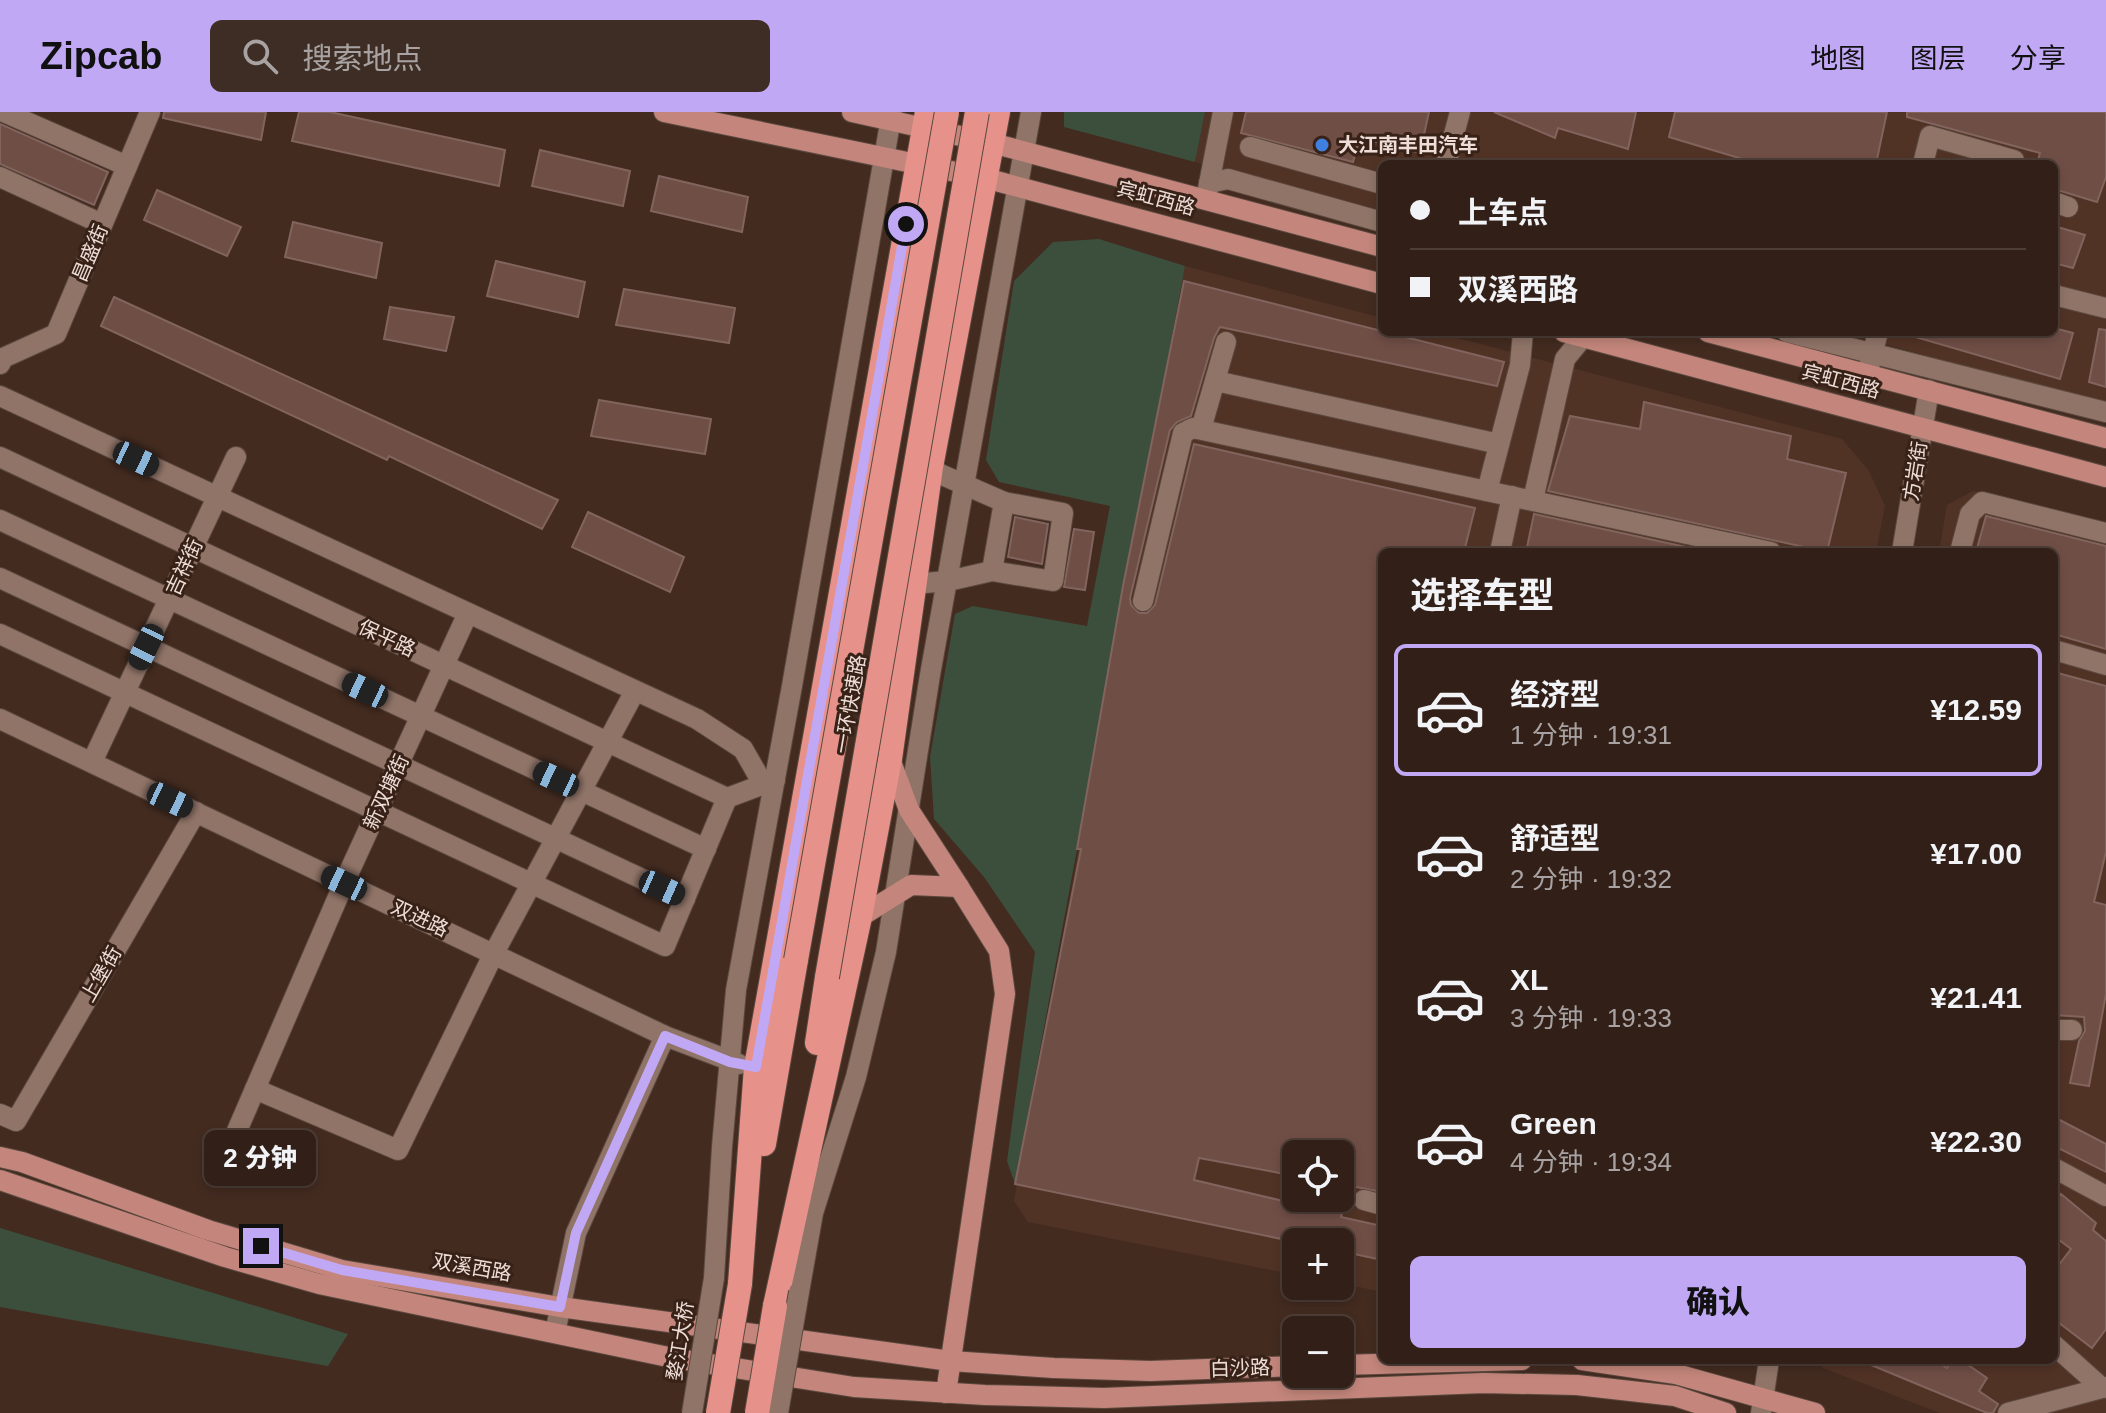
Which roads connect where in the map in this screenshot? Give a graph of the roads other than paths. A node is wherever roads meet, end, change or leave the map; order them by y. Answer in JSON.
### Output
{"nodes":[{"id":1,"x":4,"y":112,"type":"edge"},
{"id":2,"x":150,"y":112,"type":"edge"},
{"id":3,"x":664,"y":112,"type":"edge"},
{"id":4,"x":852,"y":112,"type":"edge"},
{"id":5,"x":947,"y":112,"type":"edge"},
{"id":6,"x":977,"y":112,"type":"edge"},
{"id":7,"x":998,"y":112,"type":"edge"},
{"id":8,"x":1031,"y":112,"type":"edge"},
{"id":9,"x":1223,"y":112,"type":"edge"},
{"id":10,"x":1460,"y":112,"type":"edge"},
{"id":11,"x":891,"y":116,"type":"edge"},
{"id":12,"x":926,"y":119,"type":"edge"},
{"id":13,"x":992,"y":143,"type":"junction"},
{"id":14,"x":1250,"y":147,"type":"dead end"},
{"id":15,"x":1024,"y":154,"type":"junction"},
{"id":16,"x":884,"y":155,"type":"junction"},
{"id":17,"x":1447,"y":160,"type":"edge"},
{"id":18,"x":1924,"y":160,"type":"edge"},
{"id":19,"x":2014,"y":160,"type":"edge"},
{"id":20,"x":917,"y":162,"type":"junction"},
{"id":21,"x":127,"y":166,"type":"junction"},
{"id":22,"x":0,"y":177,"type":"edge"},
{"id":23,"x":985,"y":178,"type":"junction"},
{"id":24,"x":1378,"y":183,"type":"edge"},
{"id":25,"x":1018,"y":187,"type":"junction"},
{"id":26,"x":1207,"y":192,"type":"junction"},
{"id":27,"x":1377,"y":221,"type":"edge"},
{"id":28,"x":102,"y":224,"type":"junction"},
{"id":29,"x":1374,"y":245,"type":"edge"},
{"id":30,"x":1378,"y":283,"type":"edge"},
{"id":31,"x":2058,"y":296,"type":"edge"},
{"id":32,"x":2106,"y":308,"type":"edge"},
{"id":33,"x":1523,"y":336,"type":"edge"},
{"id":34,"x":1572,"y":336,"type":"edge"},
{"id":35,"x":1581,"y":336,"type":"edge"},
{"id":36,"x":1728,"y":336,"type":"edge"},
{"id":37,"x":1797,"y":336,"type":"edge"},
{"id":38,"x":1877,"y":336,"type":"edge"},
{"id":39,"x":1226,"y":342,"type":"dead end"},
{"id":40,"x":0,"y":364,"type":"edge"},
{"id":41,"x":1870,"y":364,"type":"junction"},
{"id":42,"x":1216,"y":381,"type":"junction"},
{"id":43,"x":1929,"y":390,"type":"junction"},
{"id":44,"x":0,"y":396,"type":"edge"},
{"id":45,"x":2106,"y":412,"type":"edge"},
{"id":46,"x":1922,"y":427,"type":"junction"},
{"id":47,"x":1201,"y":429,"type":"junction"},
{"id":48,"x":2106,"y":438,"type":"edge"},
{"id":49,"x":1499,"y":444,"type":"junction"},
{"id":50,"x":0,"y":457,"type":"edge"},
{"id":51,"x":236,"y":457,"type":"dead end"},
{"id":52,"x":931,"y":467,"type":"junction"},
{"id":53,"x":2106,"y":477,"type":"edge"},
{"id":54,"x":965,"y":485,"type":"junction"},
{"id":55,"x":1487,"y":491,"type":"junction"},
{"id":56,"x":217,"y":497,"type":"junction"},
{"id":57,"x":1522,"y":498,"type":"junction"},
{"id":58,"x":1004,"y":502,"type":"junction"},
{"id":59,"x":0,"y":520,"type":"edge"},
{"id":60,"x":2106,"y":533,"type":"edge"},
{"id":61,"x":193,"y":548,"type":"junction"},
{"id":62,"x":1502,"y":548,"type":"edge"},
{"id":63,"x":1753,"y":548,"type":"edge"},
{"id":64,"x":1903,"y":548,"type":"edge"},
{"id":65,"x":1961,"y":548,"type":"edge"},
{"id":66,"x":992,"y":571,"type":"junction"},
{"id":67,"x":0,"y":578,"type":"edge"},
{"id":68,"x":948,"y":581,"type":"junction"},
{"id":69,"x":913,"y":584,"type":"junction"},
{"id":70,"x":169,"y":599,"type":"junction"},
{"id":71,"x":1143,"y":601,"type":"dead end"},
{"id":72,"x":468,"y":613,"type":"junction"},
{"id":73,"x":0,"y":634,"type":"edge"},
{"id":74,"x":146,"y":647,"type":"junction"},
{"id":75,"x":2058,"y":651,"type":"edge"},
{"id":76,"x":444,"y":665,"type":"junction"},
{"id":77,"x":2106,"y":665,"type":"edge"},
{"id":78,"x":635,"y":691,"type":"junction"},
{"id":79,"x":125,"y":692,"type":"junction"},
{"id":80,"x":421,"y":716,"type":"junction"},
{"id":81,"x":0,"y":719,"type":"edge"},
{"id":82,"x":609,"y":742,"type":"junction"},
{"id":83,"x":890,"y":759,"type":"junction"},
{"id":84,"x":92,"y":762,"type":"junction"},
{"id":85,"x":398,"y":766,"type":"junction"},
{"id":86,"x":769,"y":782,"type":"junction"},
{"id":87,"x":583,"y":791,"type":"junction"},
{"id":88,"x":727,"y":798,"type":"junction"},
{"id":89,"x":909,"y":810,"type":"junction"},
{"id":90,"x":377,"y":811,"type":"junction"},
{"id":91,"x":196,"y":812,"type":"junction"},
{"id":92,"x":556,"y":840,"type":"junction"},
{"id":93,"x":706,"y":849,"type":"junction"},
{"id":94,"x":344,"y":883,"type":"junction"},
{"id":95,"x":532,"y":885,"type":"junction"},
{"id":96,"x":959,"y":887,"type":"junction"},
{"id":97,"x":896,"y":892,"type":"junction"},
{"id":98,"x":685,"y":899,"type":"junction"},
{"id":99,"x":860,"y":917,"type":"junction"},
{"id":100,"x":494,"y":953,"type":"junction"},
{"id":101,"x":665,"y":1036,"type":"junction"},
{"id":102,"x":730,"y":1062,"type":"junction"},
{"id":103,"x":756,"y":1067,"type":"junction"},
{"id":104,"x":255,"y":1089,"type":"junction"},
{"id":105,"x":0,"y":1114,"type":"edge"},
{"id":106,"x":230,"y":1147,"type":"dead end"},
{"id":107,"x":0,"y":1157,"type":"edge"},
{"id":108,"x":2058,"y":1170,"type":"edge"},
{"id":109,"x":0,"y":1180,"type":"edge"},
{"id":110,"x":2106,"y":1196,"type":"edge"},
{"id":111,"x":740,"y":1284,"type":"junction"},
{"id":112,"x":775,"y":1306,"type":"junction"},
{"id":113,"x":560,"y":1307,"type":"junction"},
{"id":114,"x":555,"y":1333,"type":"junction"},
{"id":115,"x":2058,"y":1348,"type":"edge"},
{"id":116,"x":950,"y":1361,"type":"junction"},
{"id":117,"x":1378,"y":1364,"type":"edge"},
{"id":118,"x":1613,"y":1364,"type":"edge"},
{"id":119,"x":1768,"y":1364,"type":"edge"},
{"id":120,"x":1354,"y":1365,"type":"edge"},
{"id":121,"x":1282,"y":1366,"type":"edge"},
{"id":122,"x":2104,"y":1387,"type":"edge"},
{"id":123,"x":946,"y":1393,"type":"junction"},
{"id":124,"x":1762,"y":1406,"type":"edge"},
{"id":125,"x":692,"y":1413,"type":"edge"},
{"id":126,"x":718,"y":1413,"type":"edge"},
{"id":127,"x":757,"y":1413,"type":"edge"},
{"id":128,"x":778,"y":1413,"type":"edge"},
{"id":129,"x":1726,"y":1413,"type":"edge"},
{"id":130,"x":1815,"y":1413,"type":"edge"},
{"id":131,"x":2008,"y":1413,"type":"edge"}],
"edges":[{"from":1,"to":21,"type":"street"},
{"from":2,"to":21,"type":"street","name":"昌盛街"},
{"from":3,"to":16,"type":"main road","name":"宾虹西路"},
{"from":4,"to":11,"type":"main road","name":"宾虹西路"},
{"from":5,"to":111,"type":"highway","name":"一环快速路","bridge":true},
{"from":6,"to":112,"type":"highway","name":"一环快速路","bridge":true},
{"from":7,"to":13,"type":"highway"},
{"from":8,"to":15,"type":"street"},
{"from":9,"to":26,"type":"street"},
{"from":10,"to":17,"type":"street"},
{"from":11,"to":12,"type":"main road","name":"宾虹西路"},
{"from":11,"to":16,"type":"street","name":"婺江大桥"},
{"from":12,"to":13,"type":"main road","name":"宾虹西路"},
{"from":12,"to":20,"type":"highway"},
{"from":13,"to":15,"type":"main road","name":"宾虹西路"},
{"from":13,"to":23,"type":"highway"},
{"from":14,"to":24,"type":"street"},
{"from":15,"to":25,"type":"street"},
{"from":15,"to":26,"type":"main road","name":"宾虹西路"},
{"from":16,"to":20,"type":"main road","name":"宾虹西路"},
{"from":16,"to":86,"type":"street","name":"婺江大桥"},
{"from":18,"to":19,"type":"street"},
{"from":20,"to":23,"type":"main road","name":"宾虹西路"},
{"from":20,"to":103,"type":"highway"},
{"from":21,"to":28,"type":"street","name":"昌盛街"},
{"from":22,"to":28,"type":"street"},
{"from":23,"to":25,"type":"main road","name":"宾虹西路"},
{"from":23,"to":52,"type":"highway"},
{"from":25,"to":30,"type":"main road","name":"宾虹西路"},
{"from":25,"to":54,"type":"street"},
{"from":26,"to":27,"type":"street"},
{"from":26,"to":29,"type":"main road","name":"宾虹西路"},
{"from":27,"to":29,"type":"street"},
{"from":28,"to":40,"type":"street","name":"昌盛街"},
{"from":31,"to":32,"type":"street"},
{"from":33,"to":49,"type":"street"},
{"from":34,"to":57,"type":"street"},
{"from":35,"to":46,"type":"main road","name":"宾虹西路"},
{"from":36,"to":41,"type":"main road","name":"宾虹西路"},
{"from":37,"to":41,"type":"street"},
{"from":38,"to":41,"type":"street"},
{"from":39,"to":42,"type":"street"},
{"from":41,"to":43,"type":"main road","name":"宾虹西路"},
{"from":41,"to":45,"type":"street"},
{"from":42,"to":47,"type":"street"},
{"from":42,"to":49,"type":"street"},
{"from":43,"to":46,"type":"street","name":"方岩街"},
{"from":43,"to":48,"type":"main road","name":"宾虹西路"},
{"from":44,"to":56,"type":"street"},
{"from":46,"to":53,"type":"main road","name":"宾虹西路"},
{"from":46,"to":64,"type":"street","name":"方岩街"},
{"from":47,"to":55,"type":"street"},
{"from":47,"to":71,"type":"street"},
{"from":49,"to":55,"type":"street"},
{"from":50,"to":61,"type":"street","name":"保平路"},
{"from":51,"to":56,"type":"street","name":"吉祥街"},
{"from":52,"to":54,"type":"street"},
{"from":52,"to":69,"type":"highway"},
{"from":54,"to":58,"type":"street"},
{"from":54,"to":68,"type":"street"},
{"from":55,"to":57,"type":"street"},
{"from":56,"to":61,"type":"street","name":"吉祥街"},
{"from":56,"to":72,"type":"street"},
{"from":57,"to":62,"type":"street"},
{"from":57,"to":63,"type":"street"},
{"from":58,"to":66,"type":"street"},
{"from":58,"to":66,"type":"street"},
{"from":59,"to":70,"type":"street"},
{"from":60,"to":65,"type":"street"},
{"from":61,"to":70,"type":"street","name":"吉祥街"},
{"from":61,"to":76,"type":"street","name":"保平路"},
{"from":66,"to":68,"type":"street"},
{"from":67,"to":74,"type":"street"},
{"from":68,"to":69,"type":"street"},
{"from":68,"to":89,"type":"street"},
{"from":69,"to":83,"type":"highway"},
{"from":70,"to":74,"type":"street","name":"吉祥街"},
{"from":70,"to":80,"type":"street"},
{"from":72,"to":76,"type":"street","name":"新双塘街"},
{"from":72,"to":78,"type":"street"},
{"from":73,"to":79,"type":"street"},
{"from":74,"to":79,"type":"street","name":"吉祥街"},
{"from":74,"to":85,"type":"street"},
{"from":75,"to":77,"type":"street"},
{"from":76,"to":80,"type":"street","name":"新双塘街"},
{"from":76,"to":82,"type":"street","name":"保平路"},
{"from":78,"to":82,"type":"street"},
{"from":78,"to":86,"type":"street"},
{"from":79,"to":84,"type":"street","name":"吉祥街"},
{"from":79,"to":90,"type":"street"},
{"from":80,"to":85,"type":"street","name":"新双塘街"},
{"from":80,"to":87,"type":"street"},
{"from":81,"to":84,"type":"street","name":"双进路"},
{"from":82,"to":87,"type":"street"},
{"from":82,"to":88,"type":"street","name":"保平路"},
{"from":83,"to":89,"type":"main road"},
{"from":83,"to":99,"type":"highway"},
{"from":84,"to":91,"type":"street","name":"双进路"},
{"from":85,"to":90,"type":"street","name":"新双塘街"},
{"from":85,"to":92,"type":"street"},
{"from":86,"to":88,"type":"street"},
{"from":86,"to":102,"type":"street","name":"婺江大桥"},
{"from":87,"to":92,"type":"street"},
{"from":87,"to":93,"type":"street"},
{"from":88,"to":93,"type":"street"},
{"from":89,"to":96,"type":"main road"},
{"from":89,"to":97,"type":"street"},
{"from":90,"to":94,"type":"street","name":"新双塘街"},
{"from":90,"to":95,"type":"street"},
{"from":91,"to":94,"type":"street","name":"双进路"},
{"from":91,"to":105,"type":"street","name":"上堡街"},
{"from":92,"to":95,"type":"street"},
{"from":92,"to":98,"type":"street"},
{"from":93,"to":98,"type":"street"},
{"from":94,"to":100,"type":"street","name":"双进路"},
{"from":94,"to":104,"type":"street","name":"新双塘街"},
{"from":95,"to":98,"type":"street"},
{"from":95,"to":100,"type":"street"},
{"from":96,"to":97,"type":"main road"},
{"from":96,"to":116,"type":"main road"},
{"from":97,"to":99,"type":"main road"},
{"from":97,"to":128,"type":"street","bridge":true},
{"from":99,"to":112,"type":"highway"},
{"from":100,"to":101,"type":"street","name":"双进路"},
{"from":100,"to":104,"type":"street"},
{"from":101,"to":102,"type":"street","name":"双进路"},
{"from":101,"to":113,"type":"street"},
{"from":102,"to":103,"type":"street","name":"双进路"},
{"from":102,"to":125,"type":"street","name":"婺江大桥","bridge":true},
{"from":103,"to":111,"type":"highway"},
{"from":104,"to":106,"type":"street","name":"新双塘街"},
{"from":107,"to":113,"type":"main road","name":"双溪西路"},
{"from":108,"to":110,"type":"street"},
{"from":109,"to":114,"type":"main road"},
{"from":111,"to":126,"type":"highway","bridge":true},
{"from":112,"to":127,"type":"highway","bridge":true},
{"from":113,"to":114,"type":"street"},
{"from":113,"to":116,"type":"main road","name":"双溪西路"},
{"from":114,"to":123,"type":"main road"},
{"from":115,"to":122,"type":"street"},
{"from":116,"to":121,"type":"main road","name":"白沙路"},
{"from":116,"to":123,"type":"main road"},
{"from":117,"to":120,"type":"main road"},
{"from":118,"to":124,"type":"main road"},
{"from":119,"to":124,"type":"street"},
{"from":122,"to":131,"type":"street"},
{"from":123,"to":129,"type":"main road","name":"白沙路"},
{"from":124,"to":130,"type":"main road"}]}
